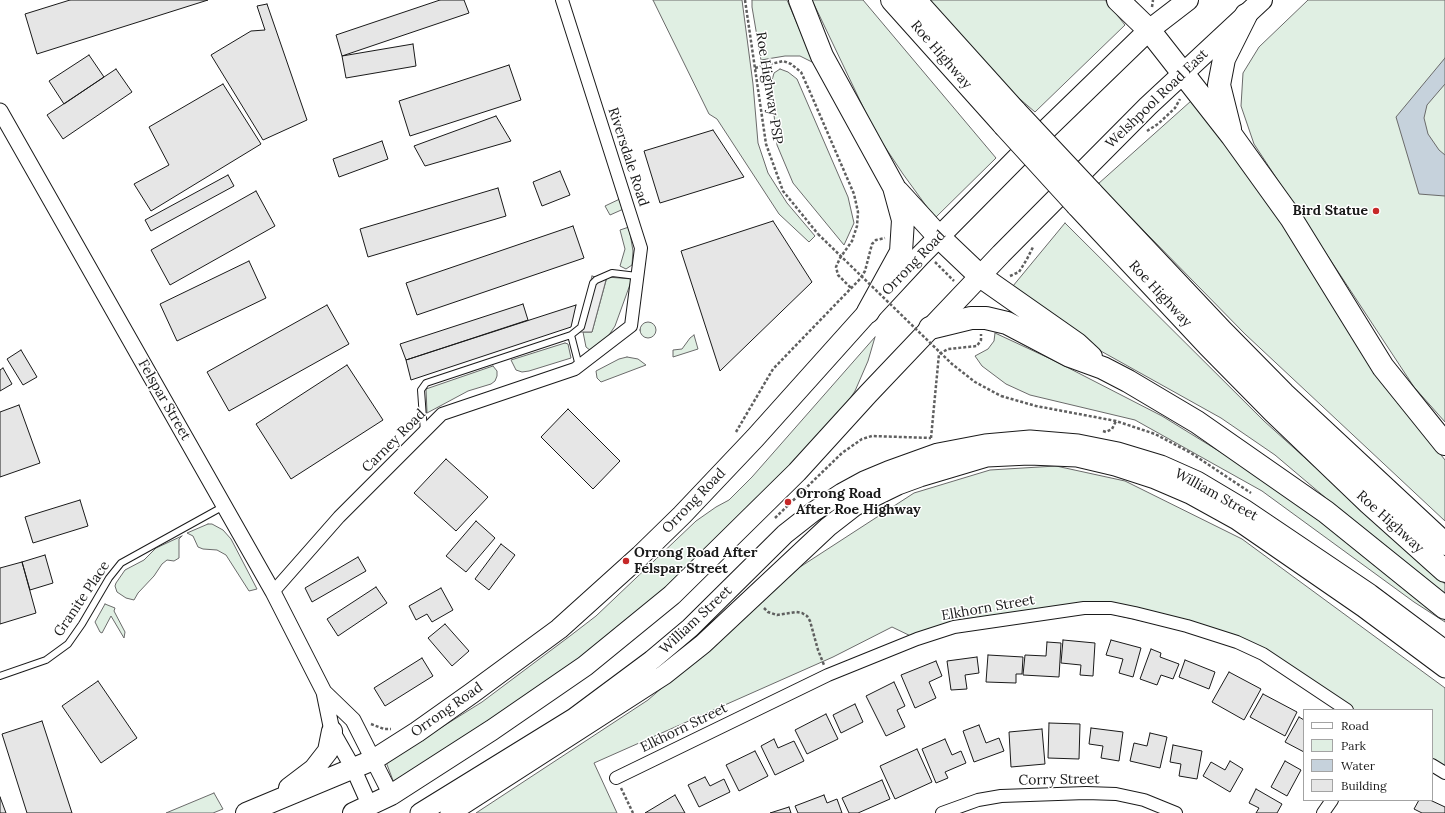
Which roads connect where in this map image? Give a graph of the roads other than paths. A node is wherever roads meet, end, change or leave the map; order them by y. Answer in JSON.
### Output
{"nodes":[{"id":1,"x":562,"y":0,"type":"edge"},
{"id":2,"x":800,"y":0,"type":"edge"},
{"id":3,"x":892,"y":0,"type":"edge"},
{"id":4,"x":915,"y":0,"type":"edge"},
{"id":5,"x":1118,"y":0,"type":"edge"},
{"id":6,"x":1188,"y":0,"type":"edge"},
{"id":7,"x":1262,"y":0,"type":"edge"},
{"id":8,"x":1246,"y":15,"type":"junction"},
{"id":9,"x":1149,"y":30,"type":"junction"},
{"id":10,"x":1189,"y":81,"type":"junction"},
{"id":11,"x":0,"y":111,"type":"edge"},
{"id":12,"x":1010,"y":119,"type":"junction"},
{"id":13,"x":1232,"y":136,"type":"junction"},
{"id":14,"x":894,"y":187,"type":"junction"},
{"id":15,"x":1084,"y":199,"type":"junction"},
{"id":16,"x":932,"y":244,"type":"junction"},
{"id":17,"x":637,"y":276,"type":"junction"},
{"id":18,"x":980,"y":284,"type":"junction"},
{"id":19,"x":868,"y":312,"type":"junction"},
{"id":20,"x":631,"y":326,"type":"joint"},
{"id":21,"x":930,"y":328,"type":"junction"},
{"id":22,"x":571,"y":335,"type":"junction"},
{"id":23,"x":579,"y":366,"type":"junction"},
{"id":24,"x":1103,"y":368,"type":"junction"},
{"id":25,"x":424,"y":432,"type":"junction"},
{"id":26,"x":1445,"y":444,"type":"edge"},
{"id":27,"x":224,"y":506,"type":"junction"},
{"id":28,"x":1445,"y":544,"type":"edge"},
{"id":29,"x":1445,"y":571,"type":"edge"},
{"id":30,"x":273,"y":592,"type":"junction"},
{"id":31,"x":1445,"y":608,"type":"edge"},
{"id":32,"x":1445,"y":650,"type":"edge"},
{"id":33,"x":1445,"y":668,"type":"edge"},
{"id":34,"x":0,"y":676,"type":"edge"},
{"id":35,"x":324,"y":692,"type":"junction"},
{"id":36,"x":1346,"y":709,"type":"edge"},
{"id":37,"x":332,"y":732,"type":"junction"},
{"id":38,"x":373,"y":760,"type":"junction"},
{"id":39,"x":1433,"y":766,"type":"edge"},
{"id":40,"x":353,"y":768,"type":"junction"},
{"id":41,"x":1445,"y":773,"type":"edge"},
{"id":42,"x":616,"y":778,"type":"road end"},
{"id":43,"x":391,"y":795,"type":"junction"},
{"id":44,"x":1331,"y":801,"type":"edge"},
{"id":45,"x":362,"y":809,"type":"edge"},
{"id":46,"x":254,"y":810,"type":"edge"},
{"id":47,"x":420,"y":813,"type":"edge"},
{"id":48,"x":450,"y":813,"type":"edge"},
{"id":49,"x":942,"y":813,"type":"edge"},
{"id":50,"x":1176,"y":813,"type":"edge"},
{"id":51,"x":1323,"y":813,"type":"edge"}],
"edges":[{"from":1,"to":17,"type":"street","name":"Riversdale Road"},
{"from":2,"to":14,"type":"highway"},
{"from":3,"to":12,"type":"highway","name":"Roe Highway"},
{"from":4,"to":12,"type":"highway","name":"Roe Highway"},
{"from":5,"to":9,"type":"highway"},
{"from":6,"to":9,"type":"highway"},
{"from":7,"to":8,"type":"highway","name":"Welshpool Road East"},
{"from":8,"to":10,"type":"highway","name":"Welshpool Road East"},
{"from":8,"to":13,"type":"highway"},
{"from":9,"to":10,"type":"highway"},
{"from":9,"to":16,"type":"highway","name":"Orrong Road"},
{"from":10,"to":13,"type":"highway"},
{"from":10,"to":18,"type":"highway","name":"Welshpool Road East"},
{"from":11,"to":27,"type":"street","name":"Felspar Street"},
{"from":12,"to":15,"type":"highway","name":"Roe Highway","bridge":true},
{"from":13,"to":26,"type":"highway"},
{"from":14,"to":16,"type":"highway"},
{"from":14,"to":19,"type":"highway"},
{"from":15,"to":28,"type":"highway","name":"Roe Highway"},
{"from":15,"to":29,"type":"highway","name":"Roe Highway"},
{"from":16,"to":18,"type":"highway"},
{"from":16,"to":19,"type":"highway","name":"Orrong Road"},
{"from":17,"to":20,"type":"street","name":"Riversdale Road"},
{"from":17,"to":22,"type":"lane"},
{"from":18,"to":21,"type":"highway"},
{"from":18,"to":24,"type":"highway"},
{"from":19,"to":38,"type":"highway","name":"Orrong Road"},
{"from":20,"to":23,"type":"street","name":"Carney Road"},
{"from":21,"to":24,"type":"highway"},
{"from":21,"to":43,"type":"highway"},
{"from":22,"to":23,"type":"lane"},
{"from":22,"to":25,"type":"lane"},
{"from":23,"to":25,"type":"street","name":"Carney Road"},
{"from":24,"to":31,"type":"highway"},
{"from":25,"to":30,"type":"street","name":"Carney Road"},
{"from":27,"to":30,"type":"street","name":"Felspar Street"},
{"from":27,"to":34,"type":"lane","name":"Granite Place"},
{"from":30,"to":35,"type":"street","name":"Felspar Street"},
{"from":32,"to":47,"type":"main road","name":"William Street"},
{"from":33,"to":48,"type":"main road","name":"William Street"},
{"from":35,"to":37,"type":"street","name":"Felspar Street"},
{"from":35,"to":38,"type":"street","name":"Felspar Street"},
{"from":36,"to":42,"type":"street","name":"Elkhorn Street"},
{"from":37,"to":40,"type":"street","name":"Felspar Street"},
{"from":37,"to":46,"type":"highway"},
{"from":38,"to":40,"type":"highway","name":"Orrong Road"},
{"from":38,"to":43,"type":"street","name":"Felspar Street"},
{"from":39,"to":41,"type":"street"},
{"from":40,"to":45,"type":"street","name":"Felspar Street"},
{"from":40,"to":46,"type":"highway","name":"Orrong Road"},
{"from":43,"to":45,"type":"highway"},
{"from":44,"to":51,"type":"street"},
{"from":49,"to":50,"type":"street","name":"Corry Street"}]}
